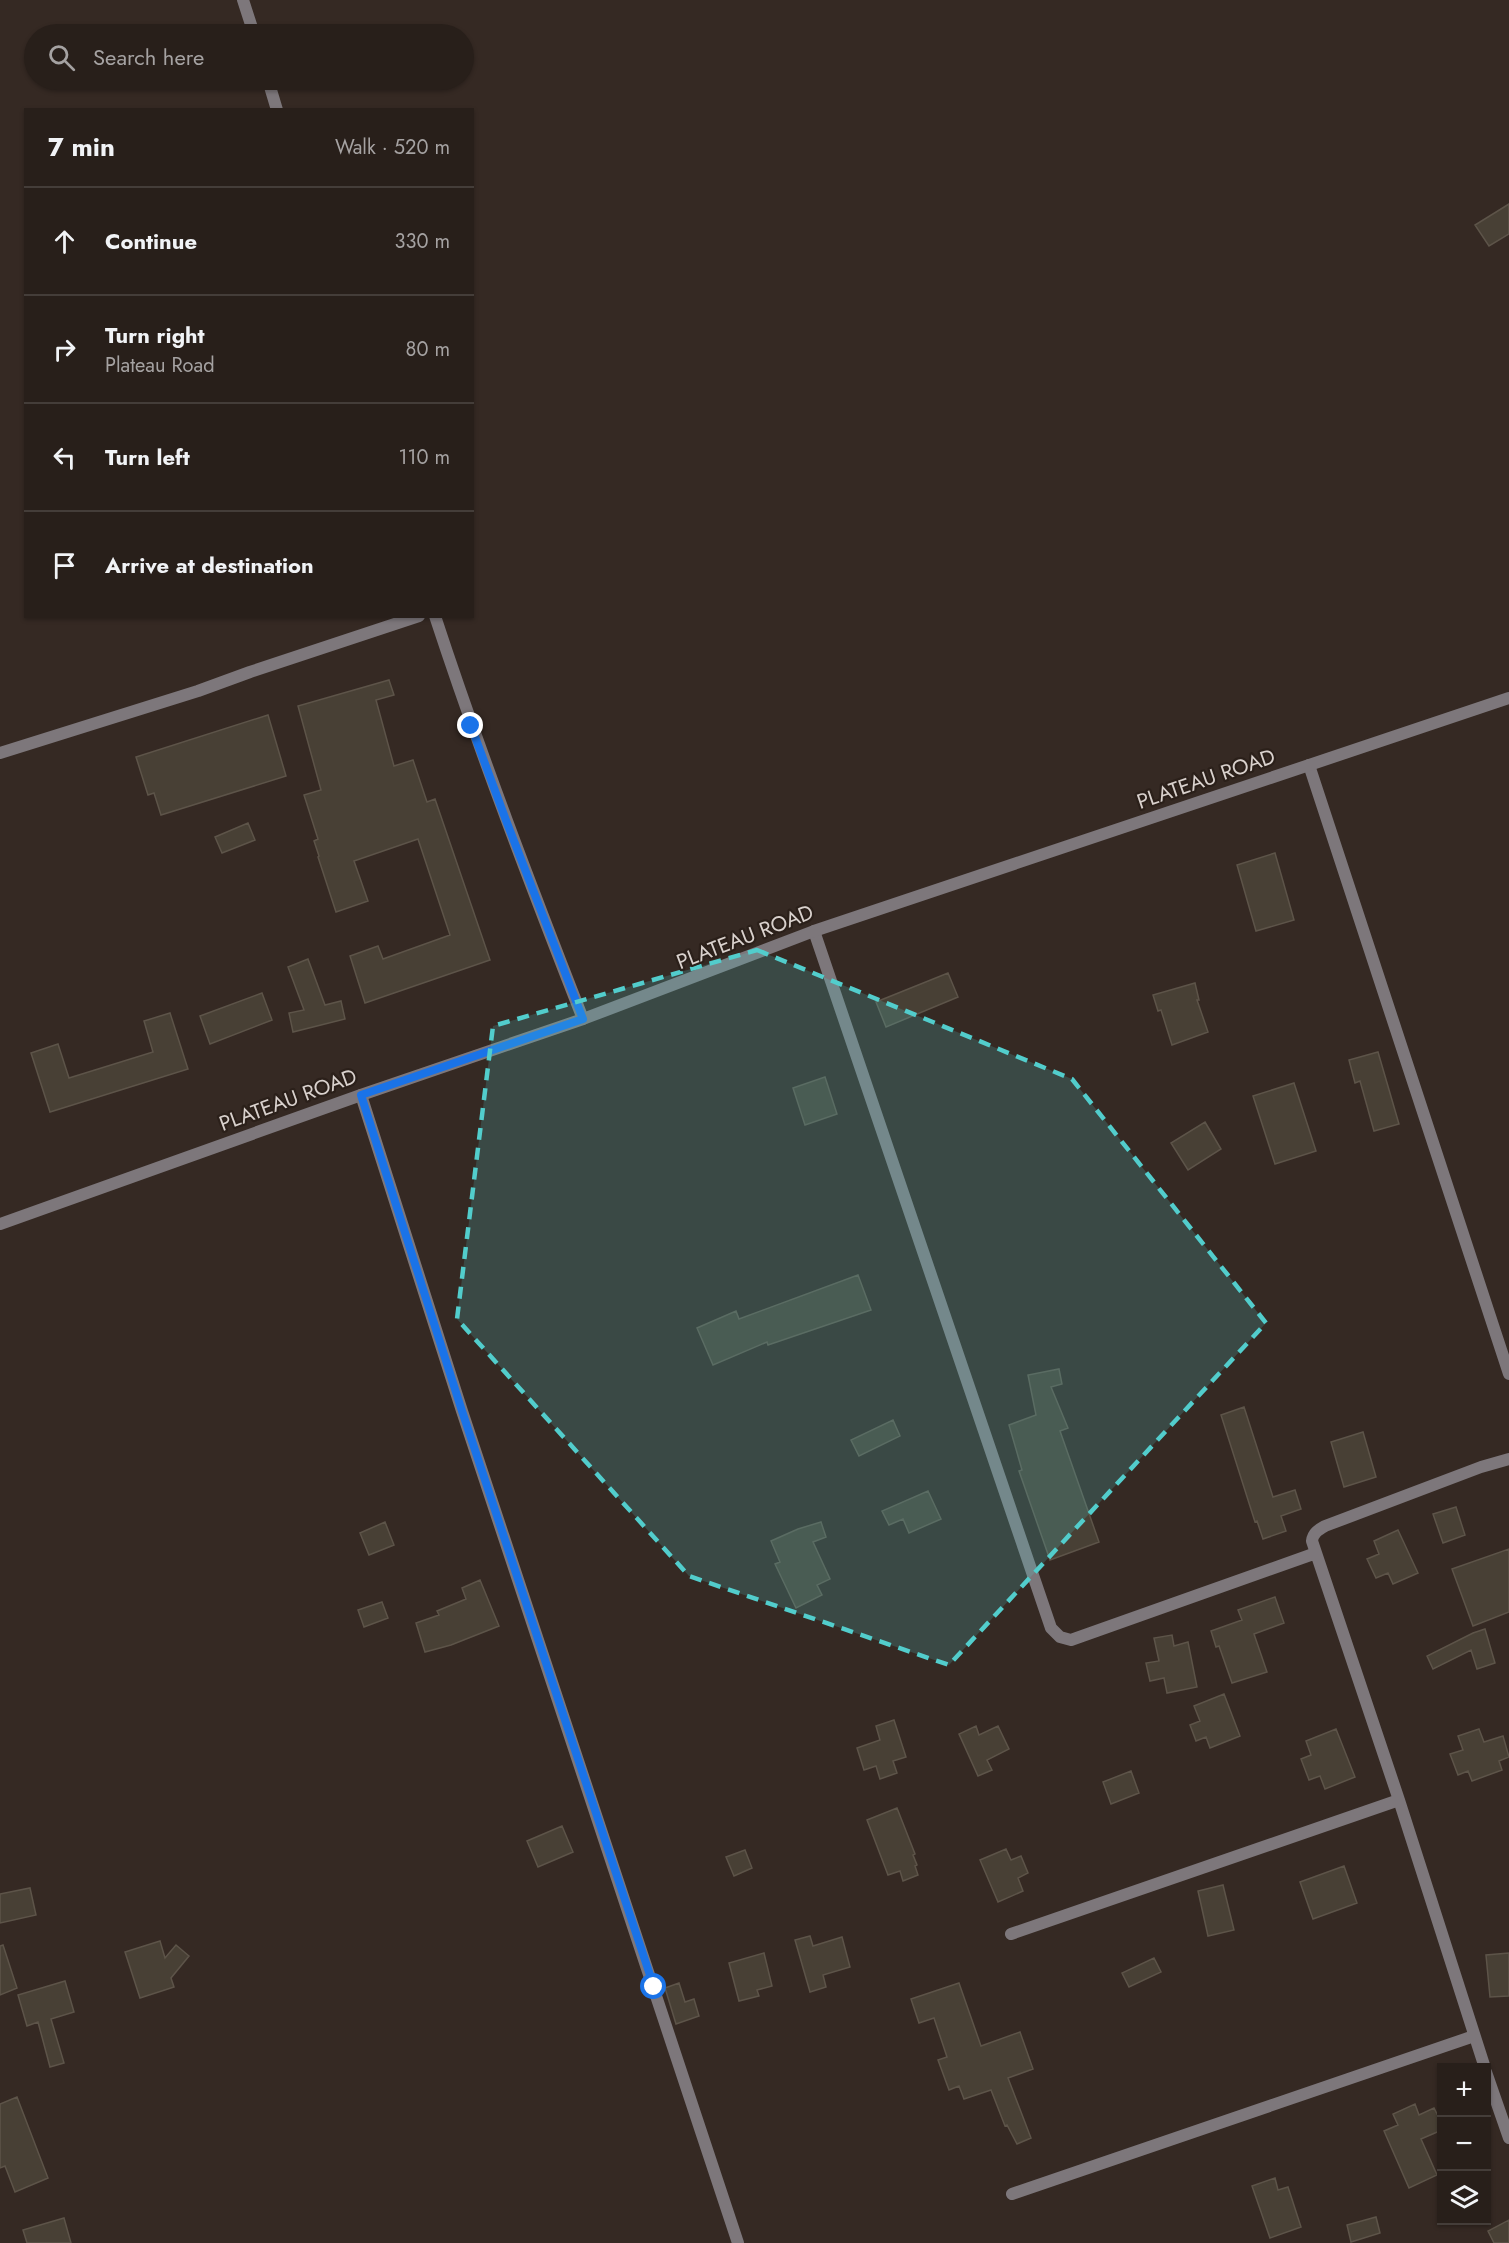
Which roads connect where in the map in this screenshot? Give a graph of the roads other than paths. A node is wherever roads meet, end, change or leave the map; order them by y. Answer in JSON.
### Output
{"nodes":[{"id":1,"x":243,"y":0,"type":"edge"},
{"id":2,"x":251,"y":24,"type":"edge"},
{"id":3,"x":271,"y":90,"type":"edge"},
{"id":4,"x":276,"y":108,"type":"edge"},
{"id":5,"x":413,"y":618,"type":"edge"},
{"id":6,"x":436,"y":618,"type":"edge"},
{"id":7,"x":1509,"y":698,"type":"edge"},
{"id":8,"x":0,"y":753,"type":"edge"},
{"id":9,"x":1309,"y":765,"type":"junction"},
{"id":10,"x":814,"y":931,"type":"junction"},
{"id":11,"x":583,"y":1019,"type":"junction"},
{"id":12,"x":361,"y":1095,"type":"junction"},
{"id":13,"x":0,"y":1224,"type":"edge"},
{"id":14,"x":1509,"y":1374,"type":"edge"},
{"id":15,"x":1509,"y":1459,"type":"edge"},
{"id":16,"x":1316,"y":1553,"type":"junction"},
{"id":17,"x":1399,"y":1800,"type":"junction"},
{"id":18,"x":1011,"y":1934,"type":"dead end"},
{"id":19,"x":1474,"y":2036,"type":"junction"},
{"id":20,"x":1484,"y":2063,"type":"edge"},
{"id":21,"x":1491,"y":2087,"type":"edge"},
{"id":22,"x":1509,"y":2139,"type":"edge"},
{"id":23,"x":1012,"y":2194,"type":"dead end"},
{"id":24,"x":738,"y":2243,"type":"edge"}],
"edges":[{"from":1,"to":2,"type":"street"},
{"from":3,"to":4,"type":"street"},
{"from":5,"to":8,"type":"street"},
{"from":6,"to":11,"type":"street"},
{"from":7,"to":9,"type":"street","name":"PLATEAU ROAD"},
{"from":9,"to":10,"type":"street","name":"PLATEAU ROAD"},
{"from":9,"to":14,"type":"street"},
{"from":10,"to":11,"type":"street","name":"PLATEAU ROAD"},
{"from":10,"to":16,"type":"street"},
{"from":11,"to":12,"type":"street","name":"PLATEAU ROAD"},
{"from":12,"to":13,"type":"street","name":"PLATEAU ROAD"},
{"from":12,"to":24,"type":"street"},
{"from":15,"to":16,"type":"street"},
{"from":16,"to":17,"type":"street"},
{"from":17,"to":18,"type":"street"},
{"from":17,"to":19,"type":"street"},
{"from":19,"to":20,"type":"street"},
{"from":19,"to":23,"type":"street"},
{"from":21,"to":22,"type":"street"}]}
